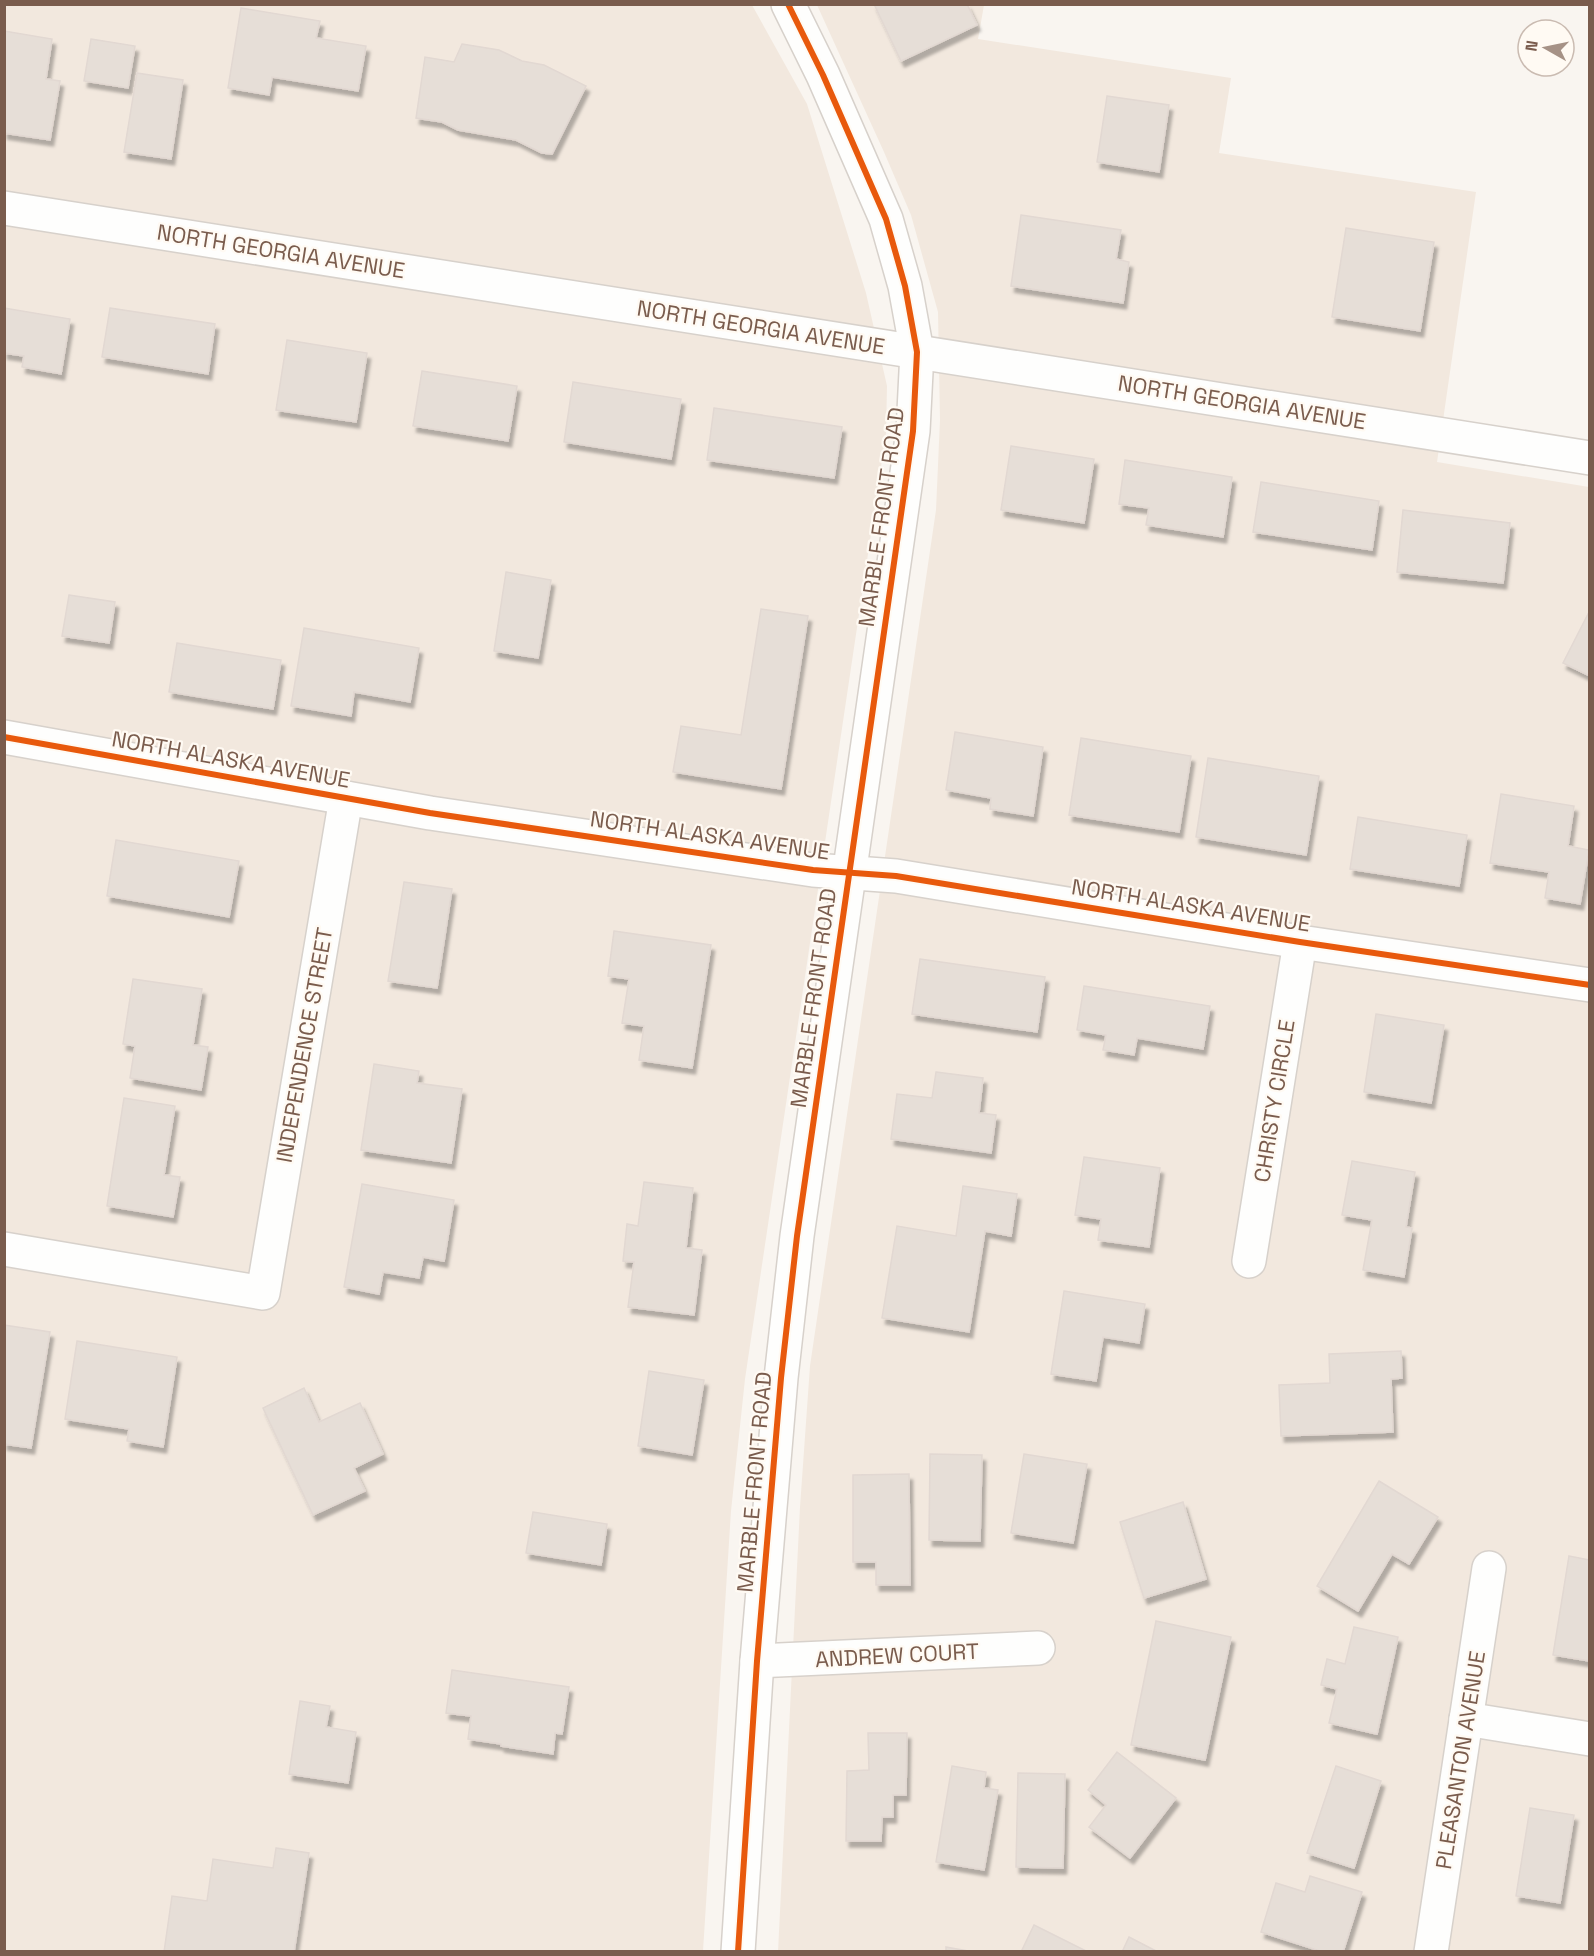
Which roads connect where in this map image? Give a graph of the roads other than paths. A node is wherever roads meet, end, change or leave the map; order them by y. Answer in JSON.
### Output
{"nodes":[{"id":1,"x":788,"y":4,"type":"edge"},
{"id":2,"x":4,"y":208,"type":"edge"},
{"id":3,"x":917,"y":352,"type":"junction"},
{"id":4,"x":1590,"y":458,"type":"edge"},
{"id":5,"x":4,"y":737,"type":"edge"},
{"id":6,"x":346,"y":798,"type":"junction"},
{"id":7,"x":849,"y":872,"type":"junction"},
{"id":8,"x":1300,"y":942,"type":"junction"},
{"id":9,"x":1590,"y":985,"type":"edge"},
{"id":10,"x":4,"y":1249,"type":"edge"},
{"id":11,"x":1249,"y":1261,"type":"dead end"},
{"id":12,"x":1489,"y":1568,"type":"dead end"},
{"id":13,"x":1038,"y":1648,"type":"dead end"},
{"id":14,"x":757,"y":1661,"type":"junction"},
{"id":15,"x":1466,"y":1719,"type":"junction"},
{"id":16,"x":1590,"y":1739,"type":"edge"},
{"id":17,"x":738,"y":1952,"type":"edge"},
{"id":18,"x":1431,"y":1952,"type":"edge"}],
"edges":[{"from":1,"to":3,"type":"street","name":"MARBLE FRONT ROAD"},
{"from":2,"to":3,"type":"street","name":"NORTH GEORGIA AVENUE"},
{"from":3,"to":4,"type":"street","name":"NORTH GEORGIA AVENUE"},
{"from":3,"to":7,"type":"street","name":"MARBLE FRONT ROAD"},
{"from":5,"to":6,"type":"street","name":"NORTH ALASKA AVENUE"},
{"from":6,"to":7,"type":"street","name":"NORTH ALASKA AVENUE"},
{"from":6,"to":10,"type":"street","name":"INDEPENDENCE STREET"},
{"from":7,"to":8,"type":"street","name":"NORTH ALASKA AVENUE"},
{"from":7,"to":14,"type":"street","name":"MARBLE FRONT ROAD"},
{"from":8,"to":9,"type":"street","name":"NORTH ALASKA AVENUE"},
{"from":8,"to":11,"type":"street","name":"CHRISTY CIRCLE"},
{"from":12,"to":15,"type":"street","name":"PLEASANTON AVENUE"},
{"from":13,"to":14,"type":"street","name":"ANDREW COURT"},
{"from":14,"to":17,"type":"street","name":"MARBLE FRONT ROAD"},
{"from":15,"to":16,"type":"street"},
{"from":15,"to":18,"type":"street","name":"PLEASANTON AVENUE"}]}
